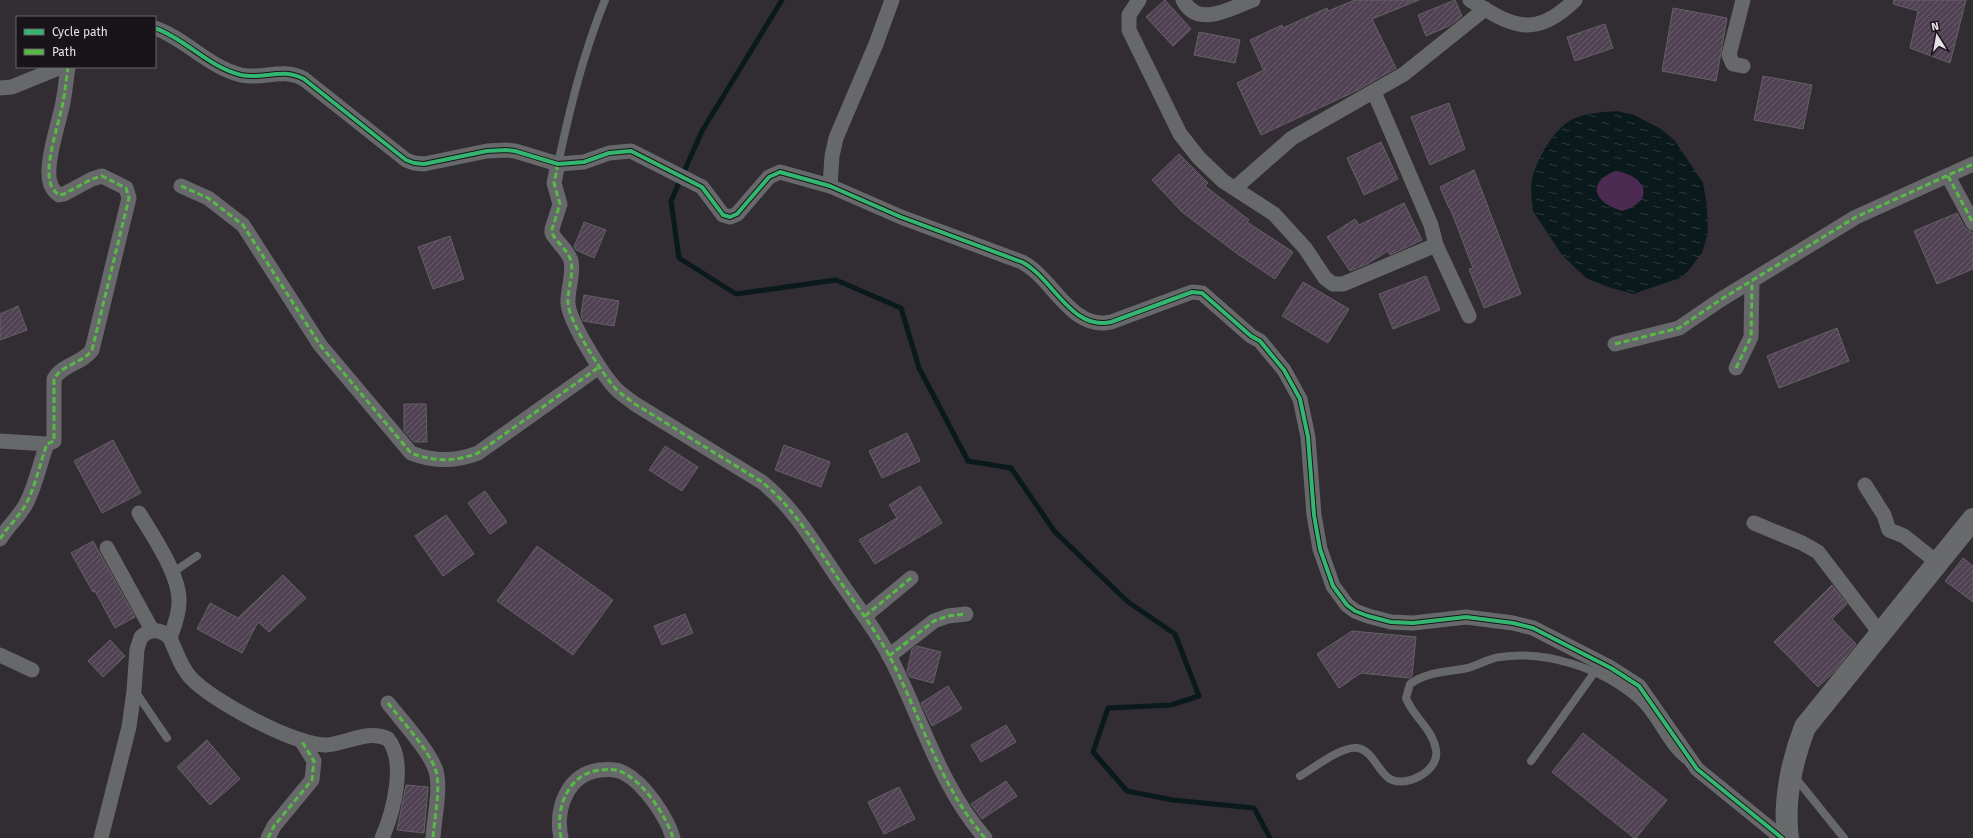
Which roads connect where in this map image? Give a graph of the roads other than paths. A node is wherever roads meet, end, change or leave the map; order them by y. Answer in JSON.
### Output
{"nodes":[{"id":1,"x":605,"y":0,"type":"edge"},
{"id":2,"x":892,"y":0,"type":"edge"},
{"id":3,"x":1139,"y":0,"type":"edge"},
{"id":4,"x":1183,"y":0,"type":"edge"},
{"id":5,"x":1253,"y":0,"type":"edge"},
{"id":6,"x":1470,"y":0,"type":"edge"},
{"id":7,"x":1575,"y":0,"type":"edge"},
{"id":8,"x":1743,"y":0,"type":"edge"},
{"id":9,"x":1485,"y":9,"type":"junction"},
{"id":10,"x":156,"y":29,"type":"edge"},
{"id":11,"x":1743,"y":66,"type":"dead end"},
{"id":12,"x":59,"y":68,"type":"edge"},
{"id":13,"x":68,"y":68,"type":"edge"},
{"id":14,"x":0,"y":88,"type":"edge"},
{"id":15,"x":1374,"y":92,"type":"junction"},
{"id":16,"x":558,"y":164,"type":"junction"},
{"id":17,"x":1973,"y":164,"type":"edge"},
{"id":18,"x":1948,"y":176,"type":"junction"},
{"id":19,"x":181,"y":186,"type":"dead end"},
{"id":20,"x":830,"y":186,"type":"junction"},
{"id":21,"x":1235,"y":188,"type":"junction"},
{"id":22,"x":1973,"y":223,"type":"edge"},
{"id":23,"x":1436,"y":245,"type":"junction"},
{"id":24,"x":1752,"y":281,"type":"junction"},
{"id":25,"x":1469,"y":316,"type":"dead end"},
{"id":26,"x":1615,"y":344,"type":"dead end"},
{"id":27,"x":599,"y":367,"type":"junction"},
{"id":28,"x":1736,"y":368,"type":"dead end"},
{"id":29,"x":0,"y":441,"type":"edge"},
{"id":30,"x":47,"y":444,"type":"junction"},
{"id":31,"x":1865,"y":485,"type":"dead end"},
{"id":32,"x":139,"y":513,"type":"dead end"},
{"id":33,"x":1973,"y":520,"type":"edge"},
{"id":34,"x":1754,"y":522,"type":"dead end"},
{"id":35,"x":0,"y":539,"type":"edge"},
{"id":36,"x":107,"y":548,"type":"dead end"},
{"id":37,"x":197,"y":556,"type":"dead end"},
{"id":38,"x":1938,"y":563,"type":"junction"},
{"id":39,"x":172,"y":573,"type":"junction"},
{"id":40,"x":911,"y":578,"type":"dead end"},
{"id":41,"x":966,"y":614,"type":"dead end"},
{"id":42,"x":865,"y":616,"type":"junction"},
{"id":43,"x":152,"y":630,"type":"junction"},
{"id":44,"x":1880,"y":633,"type":"junction"},
{"id":45,"x":170,"y":638,"type":"junction"},
{"id":46,"x":0,"y":654,"type":"edge"},
{"id":47,"x":889,"y":656,"type":"junction"},
{"id":48,"x":32,"y":670,"type":"dead end"},
{"id":49,"x":1594,"y":673,"type":"junction"},
{"id":50,"x":134,"y":691,"type":"junction"},
{"id":51,"x":388,"y":703,"type":"dead end"},
{"id":52,"x":167,"y":738,"type":"dead end"},
{"id":53,"x":301,"y":740,"type":"junction"},
{"id":54,"x":1531,"y":761,"type":"dead end"},
{"id":55,"x":1697,"y":769,"type":"junction"},
{"id":56,"x":1792,"y":773,"type":"junction"},
{"id":57,"x":1300,"y":776,"type":"dead end"},
{"id":58,"x":101,"y":838,"type":"edge"},
{"id":59,"x":268,"y":838,"type":"edge"},
{"id":60,"x":382,"y":838,"type":"edge"},
{"id":61,"x":433,"y":838,"type":"edge"},
{"id":62,"x":561,"y":838,"type":"edge"},
{"id":63,"x":673,"y":838,"type":"edge"},
{"id":64,"x":985,"y":838,"type":"edge"},
{"id":65,"x":1782,"y":838,"type":"edge"},
{"id":66,"x":1788,"y":838,"type":"edge"},
{"id":67,"x":1844,"y":838,"type":"edge"}],
"edges":[{"from":1,"to":16,"type":"lane"},
{"from":2,"to":20,"type":"street"},
{"from":3,"to":21,"type":"street"},
{"from":4,"to":5,"type":"street"},
{"from":6,"to":9,"type":"street"},
{"from":7,"to":9,"type":"street"},
{"from":8,"to":11,"type":"street"},
{"from":9,"to":15,"type":"street"},
{"from":10,"to":16,"type":"street"},
{"from":12,"to":14,"type":"street"},
{"from":13,"to":30,"type":"street"},
{"from":15,"to":21,"type":"street"},
{"from":15,"to":23,"type":"street"},
{"from":16,"to":20,"type":"street"},
{"from":16,"to":27,"type":"street"},
{"from":17,"to":18,"type":"street"},
{"from":18,"to":22,"type":"street"},
{"from":18,"to":24,"type":"street"},
{"from":19,"to":27,"type":"street"},
{"from":20,"to":55,"type":"street"},
{"from":21,"to":23,"type":"street"},
{"from":23,"to":25,"type":"street"},
{"from":24,"to":26,"type":"street"},
{"from":24,"to":28,"type":"street"},
{"from":27,"to":42,"type":"street"},
{"from":29,"to":30,"type":"street"},
{"from":30,"to":35,"type":"street"},
{"from":31,"to":38,"type":"street"},
{"from":32,"to":39,"type":"street"},
{"from":33,"to":38,"type":"main road"},
{"from":34,"to":44,"type":"street"},
{"from":36,"to":43,"type":"street"},
{"from":37,"to":39,"type":"lane"},
{"from":38,"to":44,"type":"main road"},
{"from":39,"to":45,"type":"street"},
{"from":40,"to":42,"type":"street"},
{"from":41,"to":47,"type":"street"},
{"from":42,"to":47,"type":"street"},
{"from":43,"to":45,"type":"street"},
{"from":43,"to":50,"type":"street"},
{"from":44,"to":56,"type":"main road"},
{"from":45,"to":53,"type":"street"},
{"from":46,"to":48,"type":"street"},
{"from":47,"to":64,"type":"street"},
{"from":49,"to":54,"type":"lane"},
{"from":49,"to":55,"type":"lane"},
{"from":49,"to":57,"type":"lane"},
{"from":50,"to":52,"type":"lane"},
{"from":50,"to":58,"type":"street"},
{"from":51,"to":61,"type":"street"},
{"from":53,"to":59,"type":"street"},
{"from":53,"to":60,"type":"street"},
{"from":55,"to":65,"type":"street"},
{"from":56,"to":66,"type":"main road"},
{"from":56,"to":67,"type":"lane"},
{"from":62,"to":63,"type":"street"}]}
